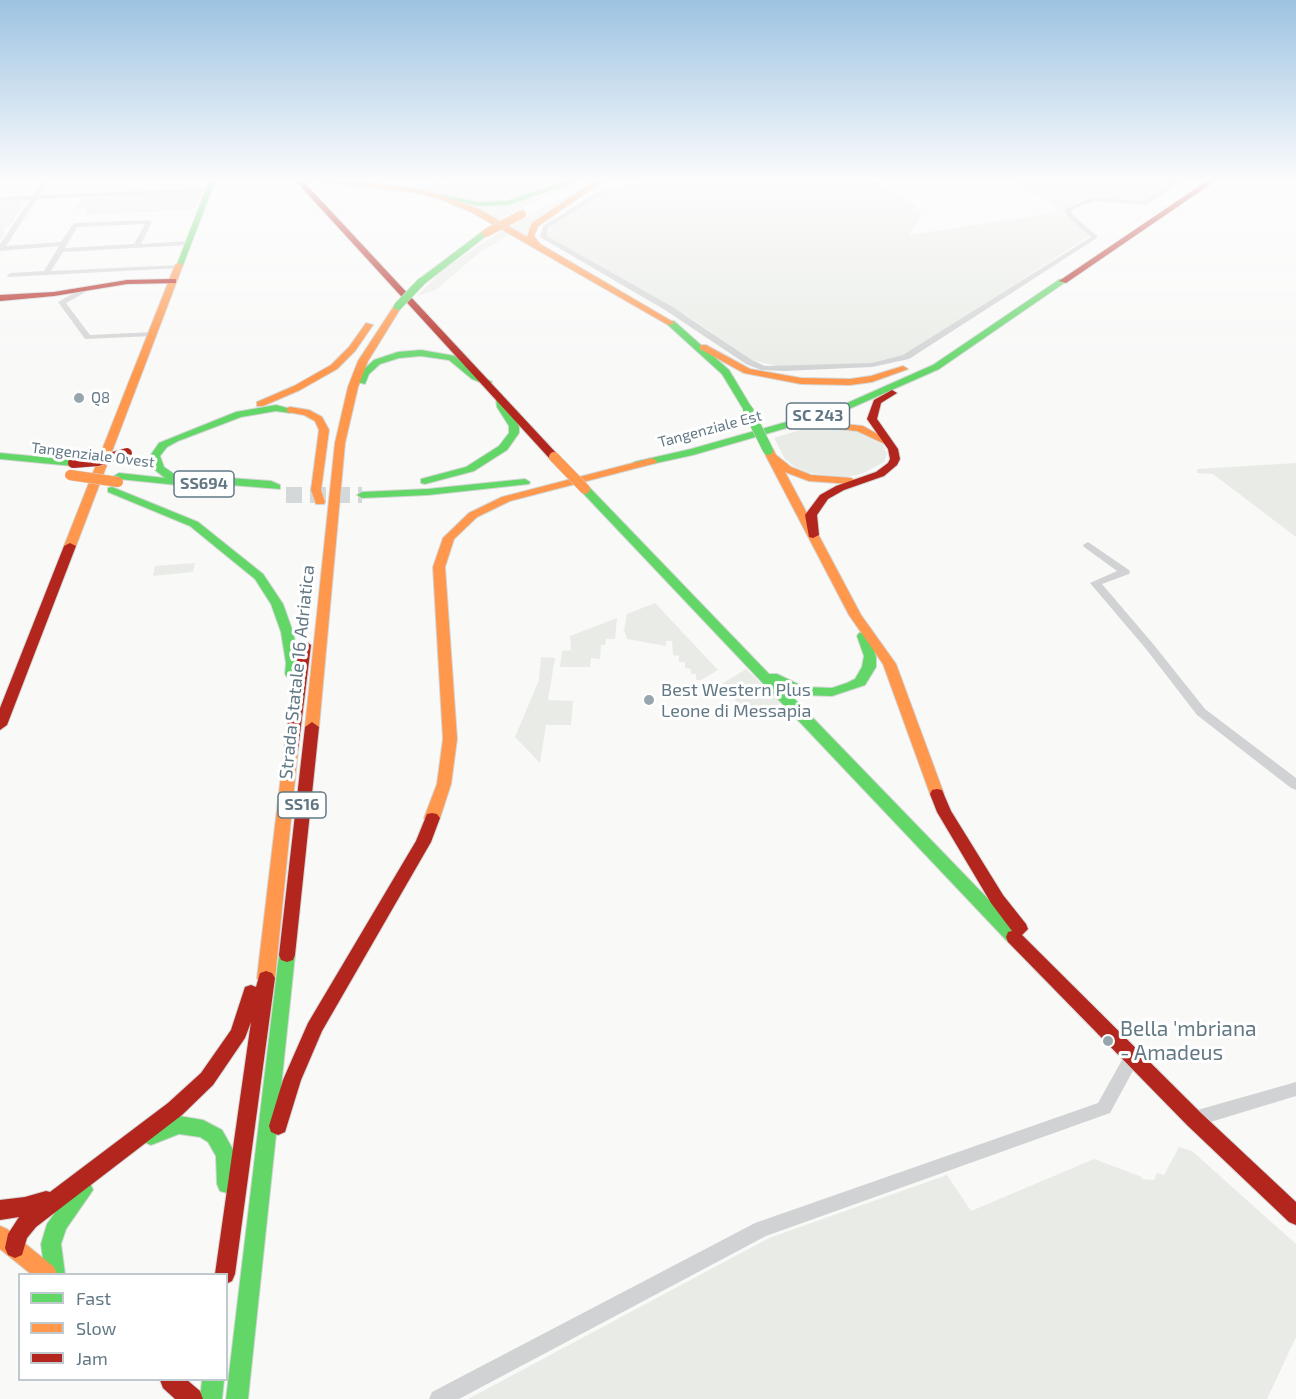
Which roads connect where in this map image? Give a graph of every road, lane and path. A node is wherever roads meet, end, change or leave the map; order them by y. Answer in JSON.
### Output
{"nodes":[{"id":1,"x":64,"y":244,"type":"edge"},
{"id":2,"x":166,"y":244,"type":"edge"},
{"id":3,"x":188,"y":244,"type":"edge"},
{"id":4,"x":358,"y":244,"type":"edge"},
{"id":5,"x":466,"y":244,"type":"edge"},
{"id":6,"x":534,"y":244,"type":"edge"},
{"id":7,"x":556,"y":244,"type":"edge"},
{"id":8,"x":1084,"y":244,"type":"edge"},
{"id":9,"x":1111,"y":244,"type":"edge"},
{"id":10,"x":1115,"y":244,"type":"edge"},
{"id":11,"x":136,"y":246,"type":"joint"},
{"id":12,"x":537,"y":246,"type":"joint"},
{"id":13,"x":62,"y":247,"type":"junction"},
{"id":14,"x":0,"y":248,"type":"edge"},
{"id":15,"x":179,"y":267,"type":"junction"},
{"id":16,"x":2,"y":268,"type":"edge"},
{"id":17,"x":46,"y":273,"type":"junction"},
{"id":18,"x":173,"y":281,"type":"junction"},
{"id":19,"x":83,"y":290,"type":"junction"},
{"id":20,"x":0,"y":297,"type":"edge"},
{"id":21,"x":394,"y":303,"type":"junction"},
{"id":22,"x":153,"y":334,"type":"junction"},
{"id":23,"x":962,"y":342,"type":"junction"},
{"id":24,"x":703,"y":347,"type":"junction"},
{"id":25,"x":936,"y":367,"type":"junction"},
{"id":26,"x":487,"y":382,"type":"junction"},
{"id":27,"x":501,"y":399,"type":"junction"},
{"id":28,"x":886,"y":441,"type":"junction"},
{"id":29,"x":717,"y":445,"type":"junction"},
{"id":30,"x":769,"y":453,"type":"junction"},
{"id":31,"x":0,"y":458,"type":"edge"},
{"id":32,"x":652,"y":461,"type":"junction"},
{"id":33,"x":4,"y":469,"type":"edge"},
{"id":34,"x":67,"y":473,"type":"junction"},
{"id":35,"x":335,"y":475,"type":"junction"},
{"id":36,"x":862,"y":480,"type":"junction"},
{"id":37,"x":116,"y":482,"type":"junction"},
{"id":38,"x":363,"y":491,"type":"junction"},
{"id":39,"x":320,"y":502,"type":"junction"},
{"id":40,"x":813,"y":535,"type":"junction"},
{"id":41,"x":1088,"y":545,"type":"dead end"},
{"id":42,"x":309,"y":613,"type":"dead end"},
{"id":43,"x":855,"y":615,"type":"junction"},
{"id":44,"x":306,"y":636,"type":"dead end"},
{"id":45,"x":747,"y":658,"type":"junction"},
{"id":46,"x":0,"y":725,"type":"edge"},
{"id":47,"x":289,"y":777,"type":"junction"},
{"id":48,"x":1296,"y":786,"type":"edge"},
{"id":49,"x":952,"y":827,"type":"junction"},
{"id":50,"x":911,"y":830,"type":"junction"},
{"id":51,"x":275,"y":879,"type":"junction"},
{"id":52,"x":1063,"y":986,"type":"junction"},
{"id":53,"x":1133,"y":1056,"type":"junction"},
{"id":54,"x":1296,"y":1089,"type":"edge"},
{"id":55,"x":1194,"y":1119,"type":"junction"},
{"id":56,"x":69,"y":1189,"type":"junction"},
{"id":57,"x":66,"y":1209,"type":"junction"},
{"id":58,"x":0,"y":1210,"type":"edge"},
{"id":59,"x":1296,"y":1215,"type":"edge"},
{"id":60,"x":0,"y":1236,"type":"edge"},
{"id":61,"x":15,"y":1248,"type":"junction"},
{"id":62,"x":253,"y":1266,"type":"junction"},
{"id":63,"x":45,"y":1273,"type":"edge"},
{"id":64,"x":55,"y":1273,"type":"edge"},
{"id":65,"x":216,"y":1273,"type":"edge"},
{"id":66,"x":225,"y":1273,"type":"edge"},
{"id":67,"x":172,"y":1381,"type":"edge"},
{"id":68,"x":213,"y":1381,"type":"edge"},
{"id":69,"x":192,"y":1399,"type":"edge"},
{"id":70,"x":211,"y":1399,"type":"edge"},
{"id":71,"x":237,"y":1399,"type":"edge"},
{"id":72,"x":439,"y":1399,"type":"edge"}],
"edges":[{"from":1,"to":13,"type":"street"},
{"from":2,"to":11,"type":"street"},
{"from":3,"to":15,"type":"main road"},
{"from":4,"to":26,"type":"main road"},
{"from":5,"to":21,"type":"main road","name":"Strada Statale 16 Adriatica","number":"SS16"},
{"from":6,"to":12,"type":"main road"},
{"from":7,"to":8,"type":"street"},
{"from":9,"to":23,"type":"main road","name":"Tangenziale Est"},
{"from":10,"to":25,"type":"main road","name":"Tangenziale Est","number":"SC 243"},
{"from":11,"to":13,"type":"street"},
{"from":12,"to":24,"type":"main road"},
{"from":13,"to":14,"type":"street"},
{"from":13,"to":17,"type":"street"},
{"from":15,"to":17,"type":"street"},
{"from":15,"to":18,"type":"main road"},
{"from":16,"to":17,"type":"street"},
{"from":18,"to":19,"type":"main road"},
{"from":18,"to":22,"type":"main road"},
{"from":19,"to":20,"type":"main road"},
{"from":19,"to":22,"type":"street"},
{"from":21,"to":34,"type":"main road","bridge":true},
{"from":21,"to":35,"type":"main road","name":"Strada Statale 16 Adriatica","number":"SS16"},
{"from":21,"to":39,"type":"main road","name":"Strada Statale 16 Adriatica","number":"SS16"},
{"from":22,"to":46,"type":"main road"},
{"from":23,"to":24,"type":"main road"},
{"from":23,"to":38,"type":"main road","name":"Tangenziale Est"},
{"from":24,"to":30,"type":"main road","bridge":true},
{"from":25,"to":28,"type":"main road"},
{"from":25,"to":29,"type":"main road","name":"Tangenziale Est","number":"SC 243"},
{"from":26,"to":27,"type":"main road"},
{"from":26,"to":35,"type":"main road"},
{"from":27,"to":38,"type":"main road"},
{"from":27,"to":45,"type":"main road","bridge":true},
{"from":28,"to":29,"type":"main road"},
{"from":28,"to":36,"type":"main road"},
{"from":29,"to":32,"type":"main road","name":"Tangenziale Est","number":"SC 243"},
{"from":30,"to":36,"type":"main road"},
{"from":30,"to":40,"type":"main road"},
{"from":31,"to":34,"type":"main road","name":"Tangenziale Ovest","number":"SS694"},
{"from":32,"to":38,"type":"main road","name":"Tangenziale Est","number":"SC 243"},
{"from":32,"to":62,"type":"main road"},
{"from":33,"to":34,"type":"main road","name":"Tangenziale Ovest","number":"SS694"},
{"from":34,"to":37,"type":"main road","name":"Tangenziale Ovest","number":"SS694"},
{"from":35,"to":62,"type":"main road","name":"Strada Statale 16 Adriatica","number":"SS16"},
{"from":36,"to":40,"type":"main road"},
{"from":37,"to":39,"type":"main road","name":"Tangenziale Ovest","number":"SS694"},
{"from":37,"to":47,"type":"main road"},
{"from":39,"to":42,"type":"main road","name":"Strada Statale 16 Adriatica","number":"SS16"},
{"from":40,"to":43,"type":"main road"},
{"from":41,"to":48,"type":"street"},
{"from":43,"to":45,"type":"main road"},
{"from":43,"to":49,"type":"main road"},
{"from":44,"to":47,"type":"main road","name":"Strada Statale 16 Adriatica","number":"SS16"},
{"from":45,"to":50,"type":"main road"},
{"from":47,"to":51,"type":"main road","name":"Strada Statale 16 Adriatica","number":"SS16"},
{"from":49,"to":50,"type":"main road"},
{"from":49,"to":52,"type":"main road"},
{"from":50,"to":52,"type":"main road"},
{"from":51,"to":56,"type":"main road"},
{"from":51,"to":66,"type":"main road","name":"Strada Statale 16 Adriatica","number":"SS16"},
{"from":52,"to":53,"type":"main road"},
{"from":53,"to":55,"type":"main road"},
{"from":53,"to":72,"type":"street"},
{"from":54,"to":55,"type":"street"},
{"from":55,"to":59,"type":"main road"},
{"from":56,"to":58,"type":"main road"},
{"from":56,"to":61,"type":"main road"},
{"from":57,"to":61,"type":"main road"},
{"from":57,"to":64,"type":"main road"},
{"from":57,"to":65,"type":"main road"},
{"from":60,"to":61,"type":"main road"},
{"from":61,"to":63,"type":"main road"},
{"from":62,"to":71,"type":"main road","name":"Strada Statale 16 Adriatica","number":"SS16"},
{"from":67,"to":69,"type":"main road"},
{"from":68,"to":70,"type":"main road"}]}
